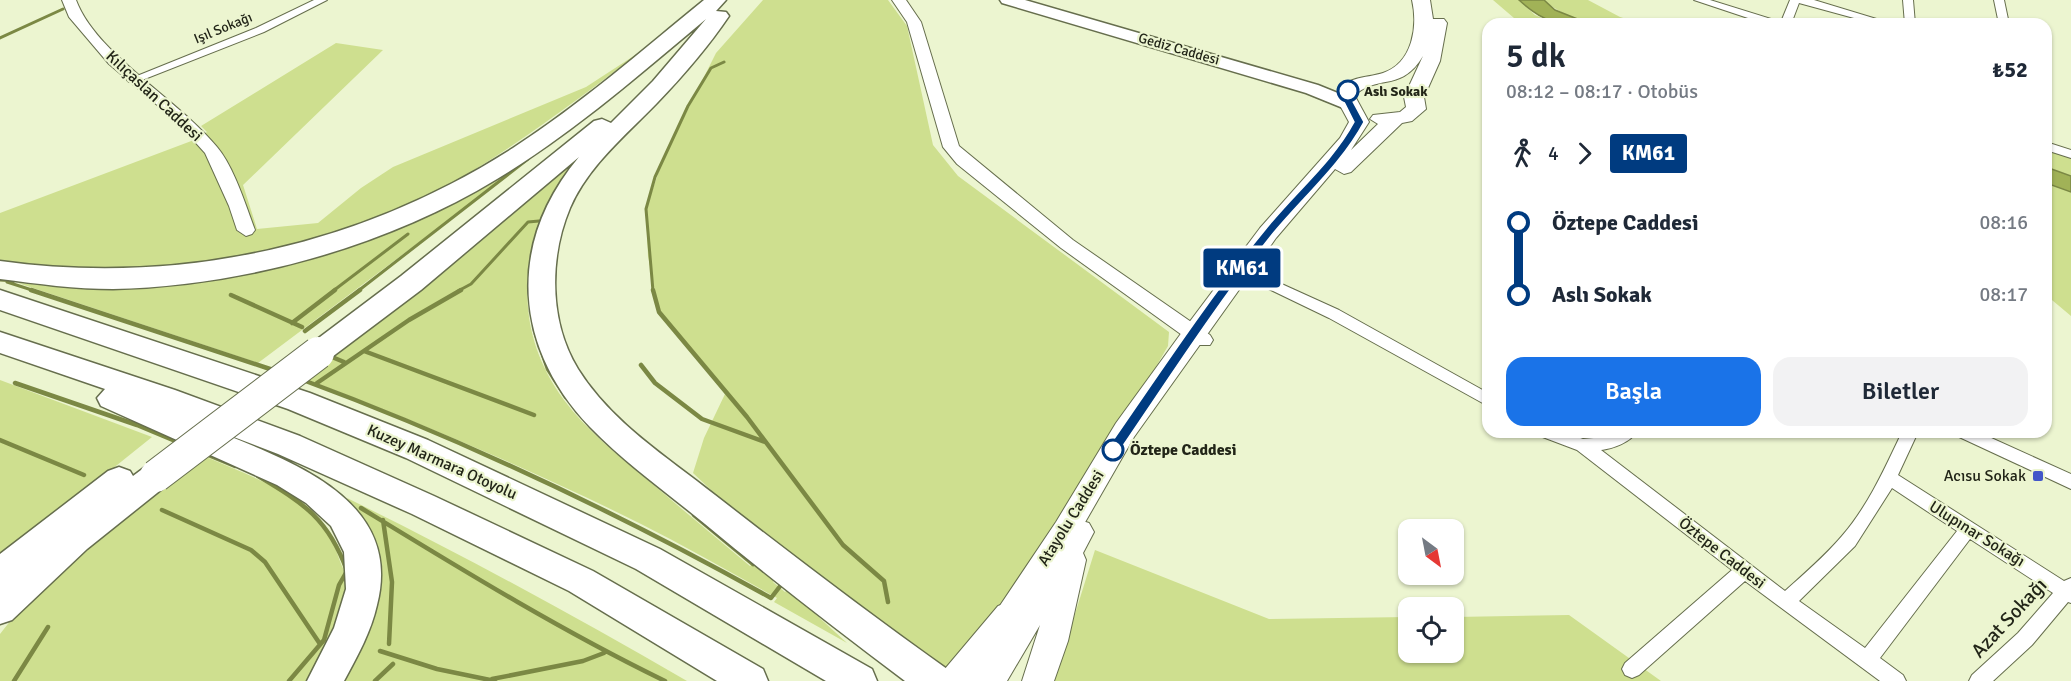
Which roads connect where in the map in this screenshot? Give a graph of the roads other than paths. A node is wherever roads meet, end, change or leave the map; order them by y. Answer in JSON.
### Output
{"nodes":[{"id":1,"x":69,"y":0,"type":"edge"},
{"id":2,"x":322,"y":0,"type":"edge"},
{"id":3,"x":899,"y":0,"type":"edge"},
{"id":4,"x":1008,"y":0,"type":"edge"},
{"id":5,"x":1029,"y":0,"type":"edge"},
{"id":6,"x":1421,"y":0,"type":"edge"},
{"id":7,"x":1434,"y":0,"type":"edge"},
{"id":8,"x":1699,"y":0,"type":"edge"},
{"id":9,"x":1795,"y":0,"type":"edge"},
{"id":10,"x":1802,"y":0,"type":"edge"},
{"id":11,"x":1908,"y":0,"type":"edge"},
{"id":12,"x":1999,"y":0,"type":"edge"},
{"id":13,"x":722,"y":4,"type":"edge"},
{"id":14,"x":1758,"y":18,"type":"edge"},
{"id":15,"x":1788,"y":18,"type":"edge"},
{"id":16,"x":1866,"y":18,"type":"edge"},
{"id":17,"x":1910,"y":18,"type":"edge"},
{"id":18,"x":2003,"y":18,"type":"edge"},
{"id":19,"x":133,"y":80,"type":"junction"},
{"id":20,"x":1368,"y":81,"type":"junction"},
{"id":21,"x":1414,"y":97,"type":"junction"},
{"id":22,"x":1349,"y":104,"type":"junction"},
{"id":23,"x":1394,"y":120,"type":"junction"},
{"id":24,"x":2052,"y":148,"type":"edge"},
{"id":25,"x":2071,"y":154,"type":"edge"},
{"id":26,"x":246,"y":230,"type":"dead end"},
{"id":27,"x":0,"y":270,"type":"edge"},
{"id":28,"x":1251,"y":275,"type":"junction"},
{"id":29,"x":0,"y":300,"type":"edge"},
{"id":30,"x":1198,"y":337,"type":"junction"},
{"id":31,"x":0,"y":342,"type":"edge"},
{"id":32,"x":0,"y":351,"type":"edge"},
{"id":33,"x":1482,"y":397,"type":"edge"},
{"id":34,"x":1563,"y":438,"type":"edge"},
{"id":35,"x":1615,"y":438,"type":"edge"},
{"id":36,"x":1907,"y":438,"type":"edge"},
{"id":37,"x":1976,"y":438,"type":"edge"},
{"id":38,"x":1583,"y":445,"type":"junction"},
{"id":39,"x":147,"y":471,"type":"junction"},
{"id":40,"x":1889,"y":478,"type":"junction"},
{"id":41,"x":2071,"y":482,"type":"edge"},
{"id":42,"x":1968,"y":529,"type":"junction"},
{"id":43,"x":1078,"y":532,"type":"junction"},
{"id":44,"x":1745,"y":570,"type":"junction"},
{"id":45,"x":0,"y":576,"type":"edge"},
{"id":46,"x":2069,"y":590,"type":"edge"},
{"id":47,"x":1786,"y":602,"type":"junction"},
{"id":48,"x":0,"y":609,"type":"edge"},
{"id":49,"x":1009,"y":616,"type":"junction"},
{"id":50,"x":1867,"y":660,"type":"junction"},
{"id":51,"x":1632,"y":669,"type":"dead end"},
{"id":52,"x":921,"y":671,"type":"edge"},
{"id":53,"x":325,"y":681,"type":"edge"},
{"id":54,"x":750,"y":681,"type":"edge"},
{"id":55,"x":859,"y":681,"type":"edge"},
{"id":56,"x":956,"y":681,"type":"edge"},
{"id":57,"x":973,"y":681,"type":"edge"},
{"id":58,"x":989,"y":681,"type":"edge"},
{"id":59,"x":1038,"y":681,"type":"edge"},
{"id":60,"x":1896,"y":681,"type":"edge"},
{"id":61,"x":1979,"y":681,"type":"edge"}],
"edges":[{"from":1,"to":19,"type":"street","name":"Kılıçaslan Caddesi"},
{"from":2,"to":19,"type":"street","name":"Işıl Sokağı"},
{"from":3,"to":30,"type":"street"},
{"from":4,"to":22,"type":"main road","name":"Gediz Caddesi"},
{"from":5,"to":20,"type":"main road","name":"Gediz Caddesi"},
{"from":6,"to":20,"type":"main road"},
{"from":7,"to":21,"type":"main road","name":"Atayolu Caddesi"},
{"from":8,"to":14,"type":"street"},
{"from":9,"to":15,"type":"street"},
{"from":10,"to":16,"type":"street"},
{"from":11,"to":17,"type":"street"},
{"from":12,"to":18,"type":"street"},
{"from":13,"to":27,"type":"highway"},
{"from":13,"to":39,"type":"highway","bridge":true},
{"from":13,"to":52,"type":"highway"},
{"from":19,"to":26,"type":"street","name":"Kılıçaslan Caddesi"},
{"from":20,"to":21,"type":"main road"},
{"from":20,"to":22,"type":"main road"},
{"from":21,"to":23,"type":"main road","name":"Atayolu Caddesi"},
{"from":22,"to":23,"type":"main road"},
{"from":22,"to":30,"type":"main road","name":"Atayolu Caddesi"},
{"from":23,"to":28,"type":"main road","name":"Atayolu Caddesi"},
{"from":24,"to":25,"type":"street"},
{"from":28,"to":30,"type":"main road","name":"Atayolu Caddesi"},
{"from":28,"to":33,"type":"street"},
{"from":29,"to":55,"type":"highway","name":"Kuzey Marmara Otoyolu"},
{"from":30,"to":43,"type":"main road","name":"Atayolu Caddesi"},
{"from":30,"to":49,"type":"main road","name":"Atayolu Caddesi"},
{"from":31,"to":54,"type":"highway"},
{"from":32,"to":53,"type":"highway"},
{"from":34,"to":38,"type":"street","name":"Öztepe Caddesi"},
{"from":35,"to":38,"type":"street"},
{"from":36,"to":40,"type":"street"},
{"from":37,"to":41,"type":"street"},
{"from":38,"to":44,"type":"street","name":"Öztepe Caddesi"},
{"from":39,"to":45,"type":"highway"},
{"from":39,"to":48,"type":"highway"},
{"from":40,"to":42,"type":"street","name":"Ulupınar Sokağı"},
{"from":40,"to":47,"type":"street"},
{"from":42,"to":46,"type":"street","name":"Ulupınar Sokağı"},
{"from":42,"to":50,"type":"street"},
{"from":43,"to":58,"type":"highway"},
{"from":43,"to":59,"type":"highway"},
{"from":44,"to":47,"type":"street","name":"Öztepe Caddesi"},
{"from":44,"to":51,"type":"street"},
{"from":46,"to":61,"type":"street","name":"Azat Sokağı"},
{"from":47,"to":50,"type":"street","name":"Öztepe Caddesi"},
{"from":49,"to":56,"type":"highway"},
{"from":49,"to":57,"type":"highway"},
{"from":50,"to":60,"type":"street","name":"Öztepe Caddesi"}]}
